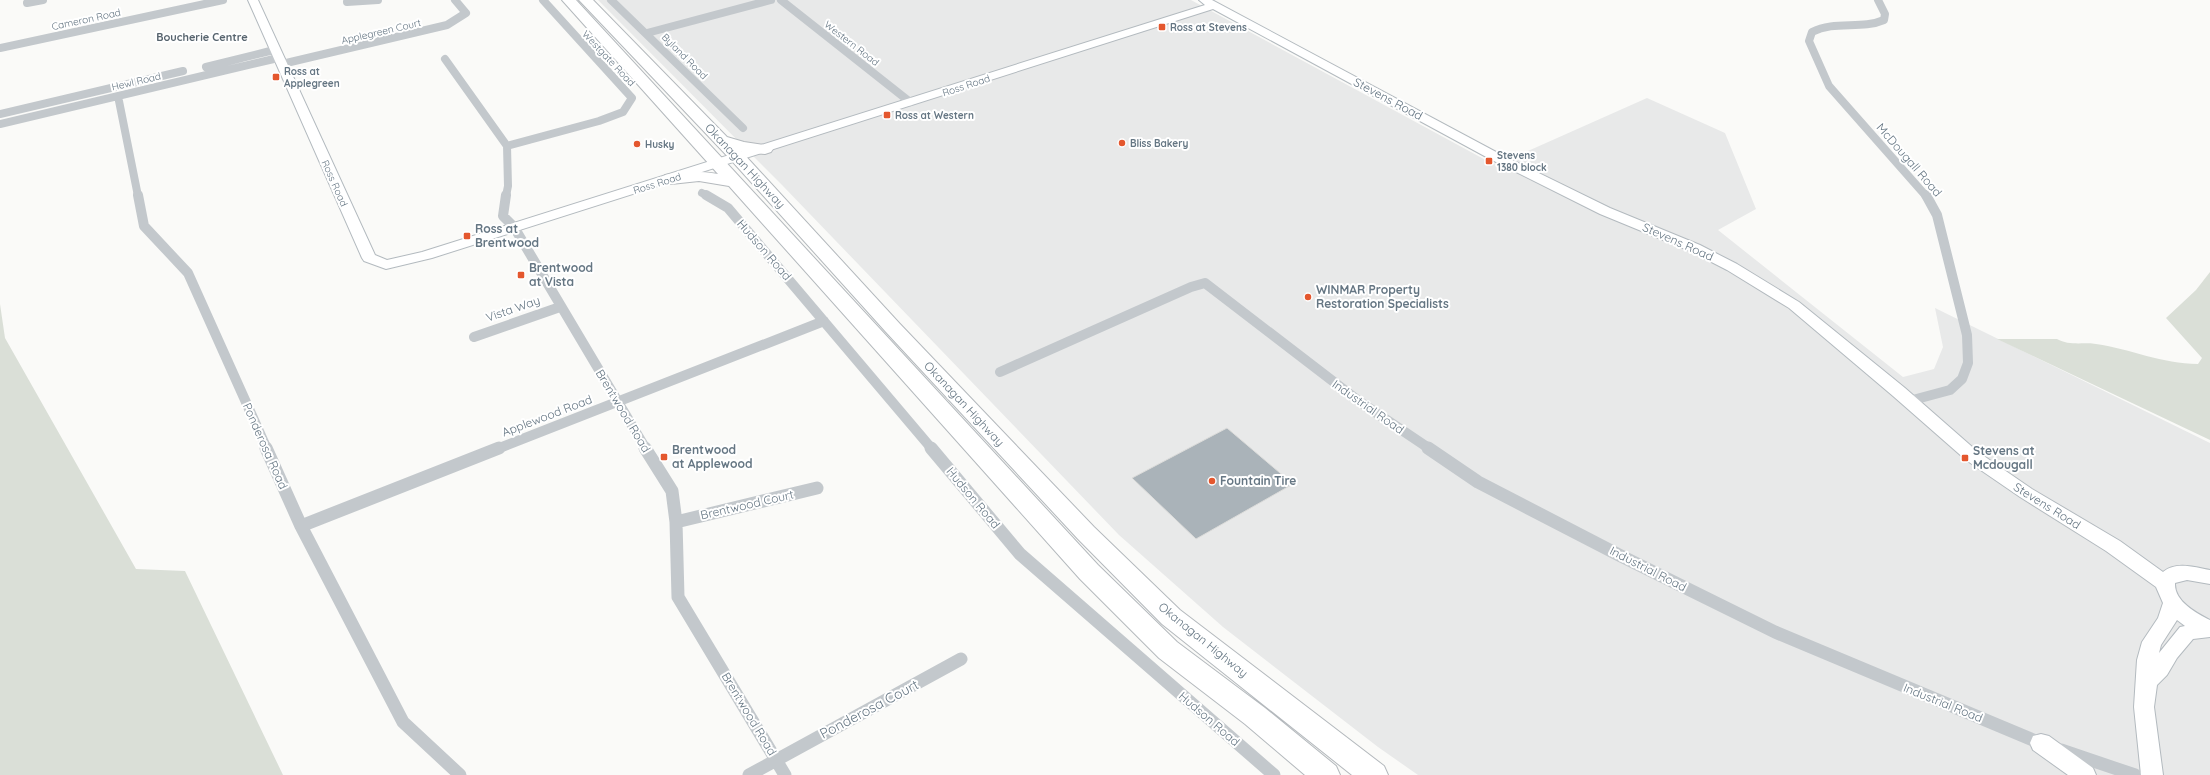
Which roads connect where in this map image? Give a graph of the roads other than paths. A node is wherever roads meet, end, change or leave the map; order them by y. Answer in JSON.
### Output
{"nodes":[{"id":1,"x":43,"y":0,"type":"edge"},
{"id":2,"x":222,"y":0,"type":"edge"},
{"id":3,"x":253,"y":0,"type":"edge"},
{"id":4,"x":378,"y":0,"type":"edge"},
{"id":5,"x":455,"y":0,"type":"edge"},
{"id":6,"x":543,"y":0,"type":"edge"},
{"id":7,"x":569,"y":0,"type":"edge"},
{"id":8,"x":586,"y":0,"type":"edge"},
{"id":9,"x":611,"y":0,"type":"edge"},
{"id":10,"x":771,"y":0,"type":"edge"},
{"id":11,"x":781,"y":0,"type":"edge"},
{"id":12,"x":1878,"y":0,"type":"edge"},
{"id":13,"x":347,"y":2,"type":"dead end"},
{"id":14,"x":27,"y":3,"type":"dead end"},
{"id":15,"x":1209,"y":3,"type":"edge"},
{"id":16,"x":647,"y":33,"type":"junction"},
{"id":17,"x":0,"y":48,"type":"edge"},
{"id":18,"x":278,"y":57,"type":"junction"},
{"id":19,"x":445,"y":59,"type":"dead end"},
{"id":20,"x":206,"y":67,"type":"dead end"},
{"id":21,"x":183,"y":71,"type":"dead end"},
{"id":22,"x":104,"y":89,"type":"junction"},
{"id":23,"x":114,"y":97,"type":"junction"},
{"id":24,"x":910,"y":102,"type":"junction"},
{"id":25,"x":0,"y":114,"type":"edge"},
{"id":26,"x":0,"y":124,"type":"edge"},
{"id":27,"x":743,"y":128,"type":"dead end"},
{"id":28,"x":721,"y":140,"type":"junction"},
{"id":29,"x":700,"y":145,"type":"junction"},
{"id":30,"x":507,"y":146,"type":"junction"},
{"id":31,"x":765,"y":149,"type":"junction"},
{"id":32,"x":718,"y":164,"type":"junction"},
{"id":33,"x":741,"y":171,"type":"junction"},
{"id":34,"x":671,"y":179,"type":"junction"},
{"id":35,"x":702,"y":193,"type":"dead end"},
{"id":36,"x":514,"y":226,"type":"junction"},
{"id":37,"x":560,"y":306,"type":"junction"},
{"id":38,"x":824,"y":321,"type":"junction"},
{"id":39,"x":474,"y":337,"type":"dead end"},
{"id":40,"x":1000,"y":372,"type":"dead end"},
{"id":41,"x":1909,"y":402,"type":"junction"},
{"id":42,"x":617,"y":403,"type":"junction"},
{"id":43,"x":817,"y":488,"type":"dead end"},
{"id":44,"x":676,"y":522,"type":"junction"},
{"id":45,"x":301,"y":526,"type":"junction"},
{"id":46,"x":2210,"y":577,"type":"edge"},
{"id":47,"x":2170,"y":578,"type":"junction"},
{"id":48,"x":2172,"y":604,"type":"junction"},
{"id":49,"x":2208,"y":628,"type":"edge"},
{"id":50,"x":961,"y":659,"type":"dead end"},
{"id":51,"x":2147,"y":682,"type":"junction"},
{"id":52,"x":2040,"y":743,"type":"junction"},
{"id":53,"x":776,"y":759,"type":"junction"},
{"id":54,"x":460,"y":775,"type":"edge"},
{"id":55,"x":749,"y":775,"type":"edge"},
{"id":56,"x":785,"y":775,"type":"edge"},
{"id":57,"x":1274,"y":775,"type":"edge"},
{"id":58,"x":1326,"y":775,"type":"edge"},
{"id":59,"x":1374,"y":775,"type":"edge"},
{"id":60,"x":2085,"y":775,"type":"edge"},
{"id":61,"x":2134,"y":775,"type":"edge"},
{"id":62,"x":2152,"y":775,"type":"edge"}],
"edges":[{"from":1,"to":14,"type":"street"},
{"from":2,"to":17,"type":"street","name":"Cameron Road"},
{"from":3,"to":18,"type":"street","name":"Ross Road"},
{"from":4,"to":13,"type":"street"},
{"from":5,"to":18,"type":"street","name":"Applegreen Court"},
{"from":6,"to":30,"type":"street","name":"Westgate Road"},
{"from":7,"to":29,"type":"highway","name":"Okanagan Highway"},
{"from":8,"to":28,"type":"highway","name":"Okanagan Highway"},
{"from":9,"to":16,"type":"street","name":"Byland Road"},
{"from":10,"to":16,"type":"street"},
{"from":11,"to":24,"type":"street","name":"Western Road"},
{"from":12,"to":41,"type":"street","name":"McDougall Road"},
{"from":15,"to":24,"type":"street","name":"Ross Road"},
{"from":15,"to":41,"type":"street","name":"Stevens Road"},
{"from":16,"to":27,"type":"street","name":"Byland Road"},
{"from":18,"to":20,"type":"street"},
{"from":18,"to":23,"type":"street","name":"Hewl Road"},
{"from":18,"to":36,"type":"street","name":"Ross Road"},
{"from":19,"to":30,"type":"street"},
{"from":21,"to":22,"type":"street","name":"Hewl Road"},
{"from":22,"to":23,"type":"street","name":"Ponderosa Road"},
{"from":22,"to":25,"type":"street","name":"Hewl Road"},
{"from":23,"to":26,"type":"street","name":"Hewl Road"},
{"from":23,"to":45,"type":"street","name":"Ponderosa Road"},
{"from":24,"to":31,"type":"street","name":"Ross Road"},
{"from":28,"to":31,"type":"highway"},
{"from":28,"to":33,"type":"highway","name":"Okanagan Highway"},
{"from":29,"to":32,"type":"highway","name":"Okanagan Highway"},
{"from":29,"to":34,"type":"highway"},
{"from":30,"to":36,"type":"street","name":"Brentwood Road"},
{"from":31,"to":33,"type":"highway"},
{"from":32,"to":33,"type":"highway","name":"Okanagan Highway"},
{"from":32,"to":34,"type":"street","name":"Ross Road"},
{"from":33,"to":34,"type":"highway"},
{"from":33,"to":58,"type":"highway","name":"Okanagan Highway"},
{"from":33,"to":59,"type":"highway","name":"Okanagan Highway"},
{"from":34,"to":36,"type":"street","name":"Ross Road"},
{"from":35,"to":38,"type":"street","name":"Hudson Road"},
{"from":36,"to":37,"type":"street","name":"Brentwood Road"},
{"from":37,"to":39,"type":"street","name":"Vista Way"},
{"from":37,"to":42,"type":"street","name":"Brentwood Road"},
{"from":38,"to":42,"type":"street","name":"Applewood Road"},
{"from":38,"to":57,"type":"street","name":"Hudson Road"},
{"from":40,"to":52,"type":"street","name":"Industrial Road"},
{"from":41,"to":47,"type":"street","name":"Stevens Road"},
{"from":42,"to":44,"type":"street","name":"Brentwood Road"},
{"from":42,"to":45,"type":"street","name":"Applewood Road"},
{"from":43,"to":44,"type":"street","name":"Brentwood Court"},
{"from":44,"to":53,"type":"street","name":"Brentwood Road"},
{"from":45,"to":54,"type":"street","name":"Ponderosa Road"},
{"from":46,"to":47,"type":"street"},
{"from":47,"to":48,"type":"street"},
{"from":48,"to":49,"type":"street"},
{"from":48,"to":51,"type":"street"},
{"from":49,"to":51,"type":"street"},
{"from":50,"to":53,"type":"street","name":"Ponderosa Court"},
{"from":51,"to":62,"type":"street"},
{"from":52,"to":60,"type":"street"},
{"from":52,"to":61,"type":"street","name":"Industrial Road"},
{"from":53,"to":55,"type":"street"},
{"from":53,"to":56,"type":"street","name":"Brentwood Road"}]}
